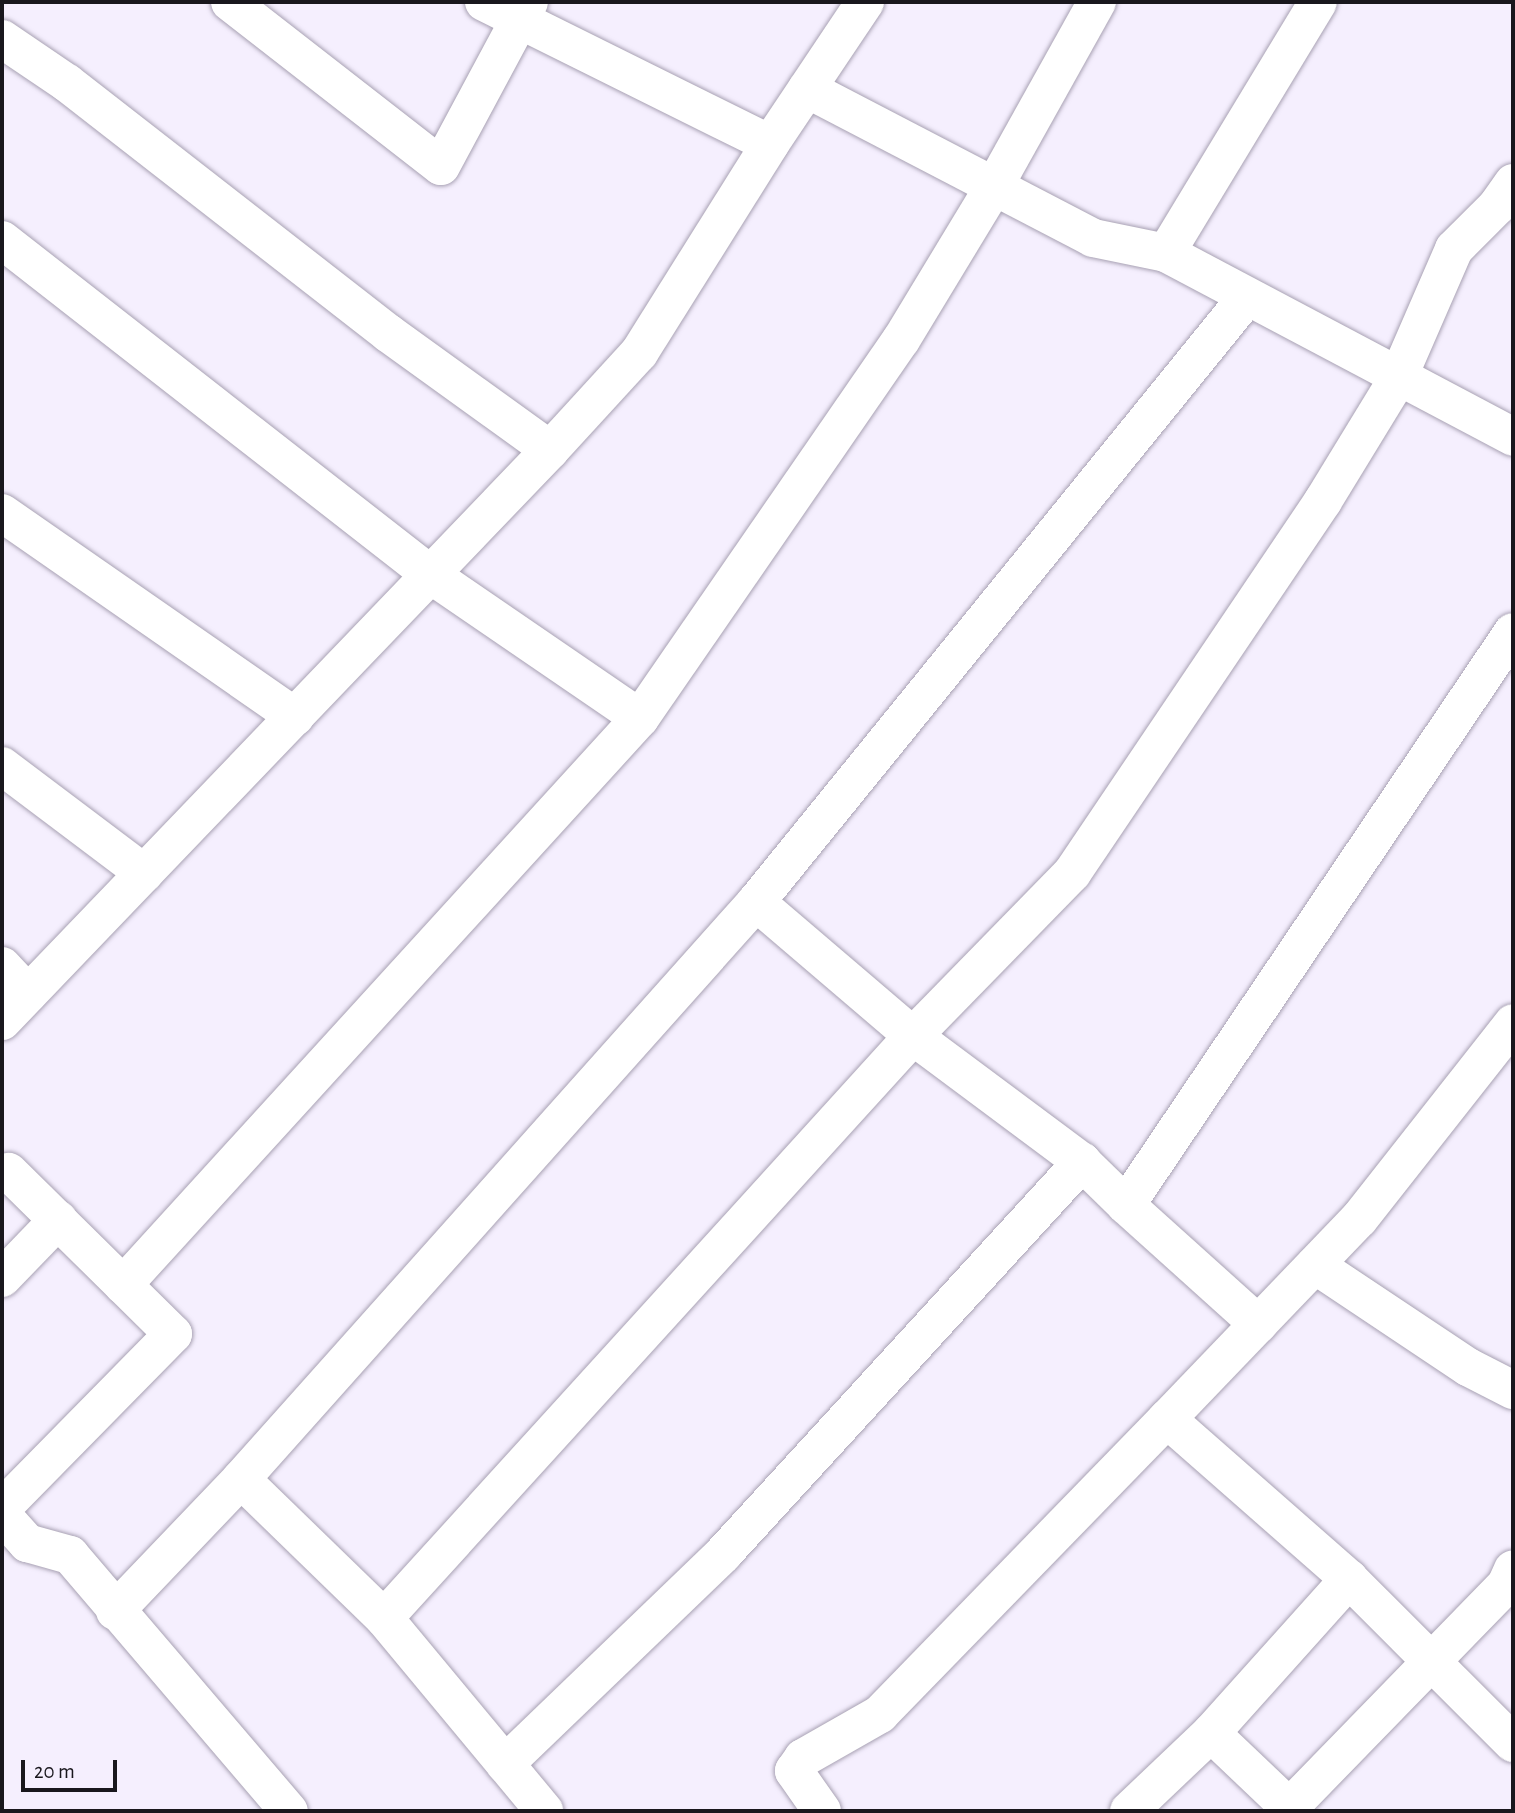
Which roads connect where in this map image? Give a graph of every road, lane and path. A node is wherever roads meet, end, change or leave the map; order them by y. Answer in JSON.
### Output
{"nodes":[{"id":1,"x":484,"y":2,"type":"edge"},
{"id":2,"x":865,"y":2,"type":"edge"},
{"id":3,"x":1097,"y":2,"type":"edge"},
{"id":4,"x":1318,"y":2,"type":"edge"},
{"id":5,"x":251,"y":7,"type":"edge"},
{"id":6,"x":524,"y":10,"type":"edge"},
{"id":7,"x":2,"y":39,"type":"edge"},
{"id":8,"x":807,"y":89,"type":"junction"},
{"id":9,"x":770,"y":144,"type":"junction"},
{"id":10,"x":1513,"y":183,"type":"edge"},
{"id":11,"x":995,"y":186,"type":"junction"},
{"id":12,"x":2,"y":240,"type":"edge"},
{"id":13,"x":1166,"y":253,"type":"junction"},
{"id":14,"x":1247,"y":297,"type":"junction"},
{"id":15,"x":1398,"y":378,"type":"junction"},
{"id":16,"x":1513,"y":437,"type":"edge"},
{"id":17,"x":550,"y":450,"type":"junction"},
{"id":18,"x":2,"y":513,"type":"edge"},
{"id":19,"x":431,"y":575,"type":"junction"},
{"id":20,"x":1513,"y":632,"type":"edge"},
{"id":21,"x":295,"y":717,"type":"junction"},
{"id":22,"x":640,"y":718,"type":"junction"},
{"id":23,"x":2,"y":766,"type":"edge"},
{"id":24,"x":144,"y":873,"type":"junction"},
{"id":25,"x":756,"y":902,"type":"junction"},
{"id":26,"x":2,"y":966,"type":"edge"},
{"id":27,"x":28,"y":994,"type":"junction"},
{"id":28,"x":2,"y":1021,"type":"edge"},
{"id":29,"x":1513,"y":1023,"type":"edge"},
{"id":30,"x":914,"y":1036,"type":"junction"},
{"id":31,"x":1082,"y":1162,"type":"junction"},
{"id":32,"x":9,"y":1172,"type":"dead end"},
{"id":33,"x":1126,"y":1205,"type":"junction"},
{"id":34,"x":58,"y":1220,"type":"junction"},
{"id":35,"x":1315,"y":1265,"type":"junction"},
{"id":36,"x":2,"y":1278,"type":"edge"},
{"id":37,"x":123,"y":1284,"type":"junction"},
{"id":38,"x":1258,"y":1324,"type":"junction"},
{"id":39,"x":1513,"y":1390,"type":"edge"},
{"id":40,"x":1167,"y":1419,"type":"junction"},
{"id":41,"x":241,"y":1479,"type":"junction"},
{"id":42,"x":2,"y":1508,"type":"edge"},
{"id":43,"x":2,"y":1515,"type":"edge"},
{"id":44,"x":1513,"y":1569,"type":"edge"},
{"id":45,"x":1349,"y":1579,"type":"junction"},
{"id":46,"x":115,"y":1611,"type":"junction"},
{"id":47,"x":384,"y":1618,"type":"junction"},
{"id":48,"x":1431,"y":1661,"type":"junction"},
{"id":49,"x":1212,"y":1733,"type":"junction"},
{"id":50,"x":1513,"y":1742,"type":"edge"},
{"id":51,"x":505,"y":1764,"type":"junction"},
{"id":52,"x":1290,"y":1810,"type":"edge"},
{"id":53,"x":289,"y":1811,"type":"edge"},
{"id":54,"x":544,"y":1811,"type":"edge"},
{"id":55,"x":822,"y":1811,"type":"edge"},
{"id":56,"x":1129,"y":1811,"type":"edge"}],
"edges":[{"from":1,"to":6,"type":"street"},
{"from":2,"to":8,"type":"street"},
{"from":3,"to":11,"type":"street"},
{"from":4,"to":13,"type":"street"},
{"from":5,"to":6,"type":"street"},
{"from":6,"to":9,"type":"street"},
{"from":7,"to":17,"type":"street"},
{"from":8,"to":9,"type":"street"},
{"from":8,"to":11,"type":"street"},
{"from":9,"to":17,"type":"street"},
{"from":10,"to":15,"type":"street"},
{"from":11,"to":13,"type":"street"},
{"from":11,"to":22,"type":"street"},
{"from":12,"to":19,"type":"street"},
{"from":13,"to":14,"type":"street"},
{"from":14,"to":15,"type":"street"},
{"from":14,"to":25,"type":"street"},
{"from":15,"to":16,"type":"street"},
{"from":15,"to":30,"type":"street"},
{"from":17,"to":19,"type":"street"},
{"from":18,"to":21,"type":"street"},
{"from":19,"to":21,"type":"street"},
{"from":19,"to":22,"type":"street"},
{"from":20,"to":33,"type":"street"},
{"from":21,"to":24,"type":"street"},
{"from":22,"to":37,"type":"street"},
{"from":23,"to":24,"type":"street"},
{"from":24,"to":27,"type":"street"},
{"from":25,"to":30,"type":"street"},
{"from":25,"to":41,"type":"street"},
{"from":26,"to":27,"type":"street"},
{"from":27,"to":28,"type":"street"},
{"from":29,"to":35,"type":"street"},
{"from":30,"to":31,"type":"street"},
{"from":30,"to":47,"type":"street"},
{"from":31,"to":33,"type":"street"},
{"from":31,"to":51,"type":"street"},
{"from":32,"to":34,"type":"street"},
{"from":33,"to":38,"type":"street"},
{"from":34,"to":36,"type":"street"},
{"from":34,"to":37,"type":"street"},
{"from":35,"to":38,"type":"street"},
{"from":35,"to":39,"type":"street"},
{"from":37,"to":42,"type":"street"},
{"from":38,"to":40,"type":"street"},
{"from":40,"to":45,"type":"street"},
{"from":40,"to":55,"type":"street"},
{"from":41,"to":46,"type":"street"},
{"from":41,"to":47,"type":"street"},
{"from":43,"to":46,"type":"street"},
{"from":44,"to":48,"type":"street"},
{"from":45,"to":48,"type":"street"},
{"from":45,"to":49,"type":"street"},
{"from":46,"to":53,"type":"street"},
{"from":47,"to":51,"type":"street"},
{"from":48,"to":50,"type":"street"},
{"from":48,"to":52,"type":"street"},
{"from":49,"to":52,"type":"street"},
{"from":49,"to":56,"type":"street"},
{"from":51,"to":54,"type":"street"}]}
